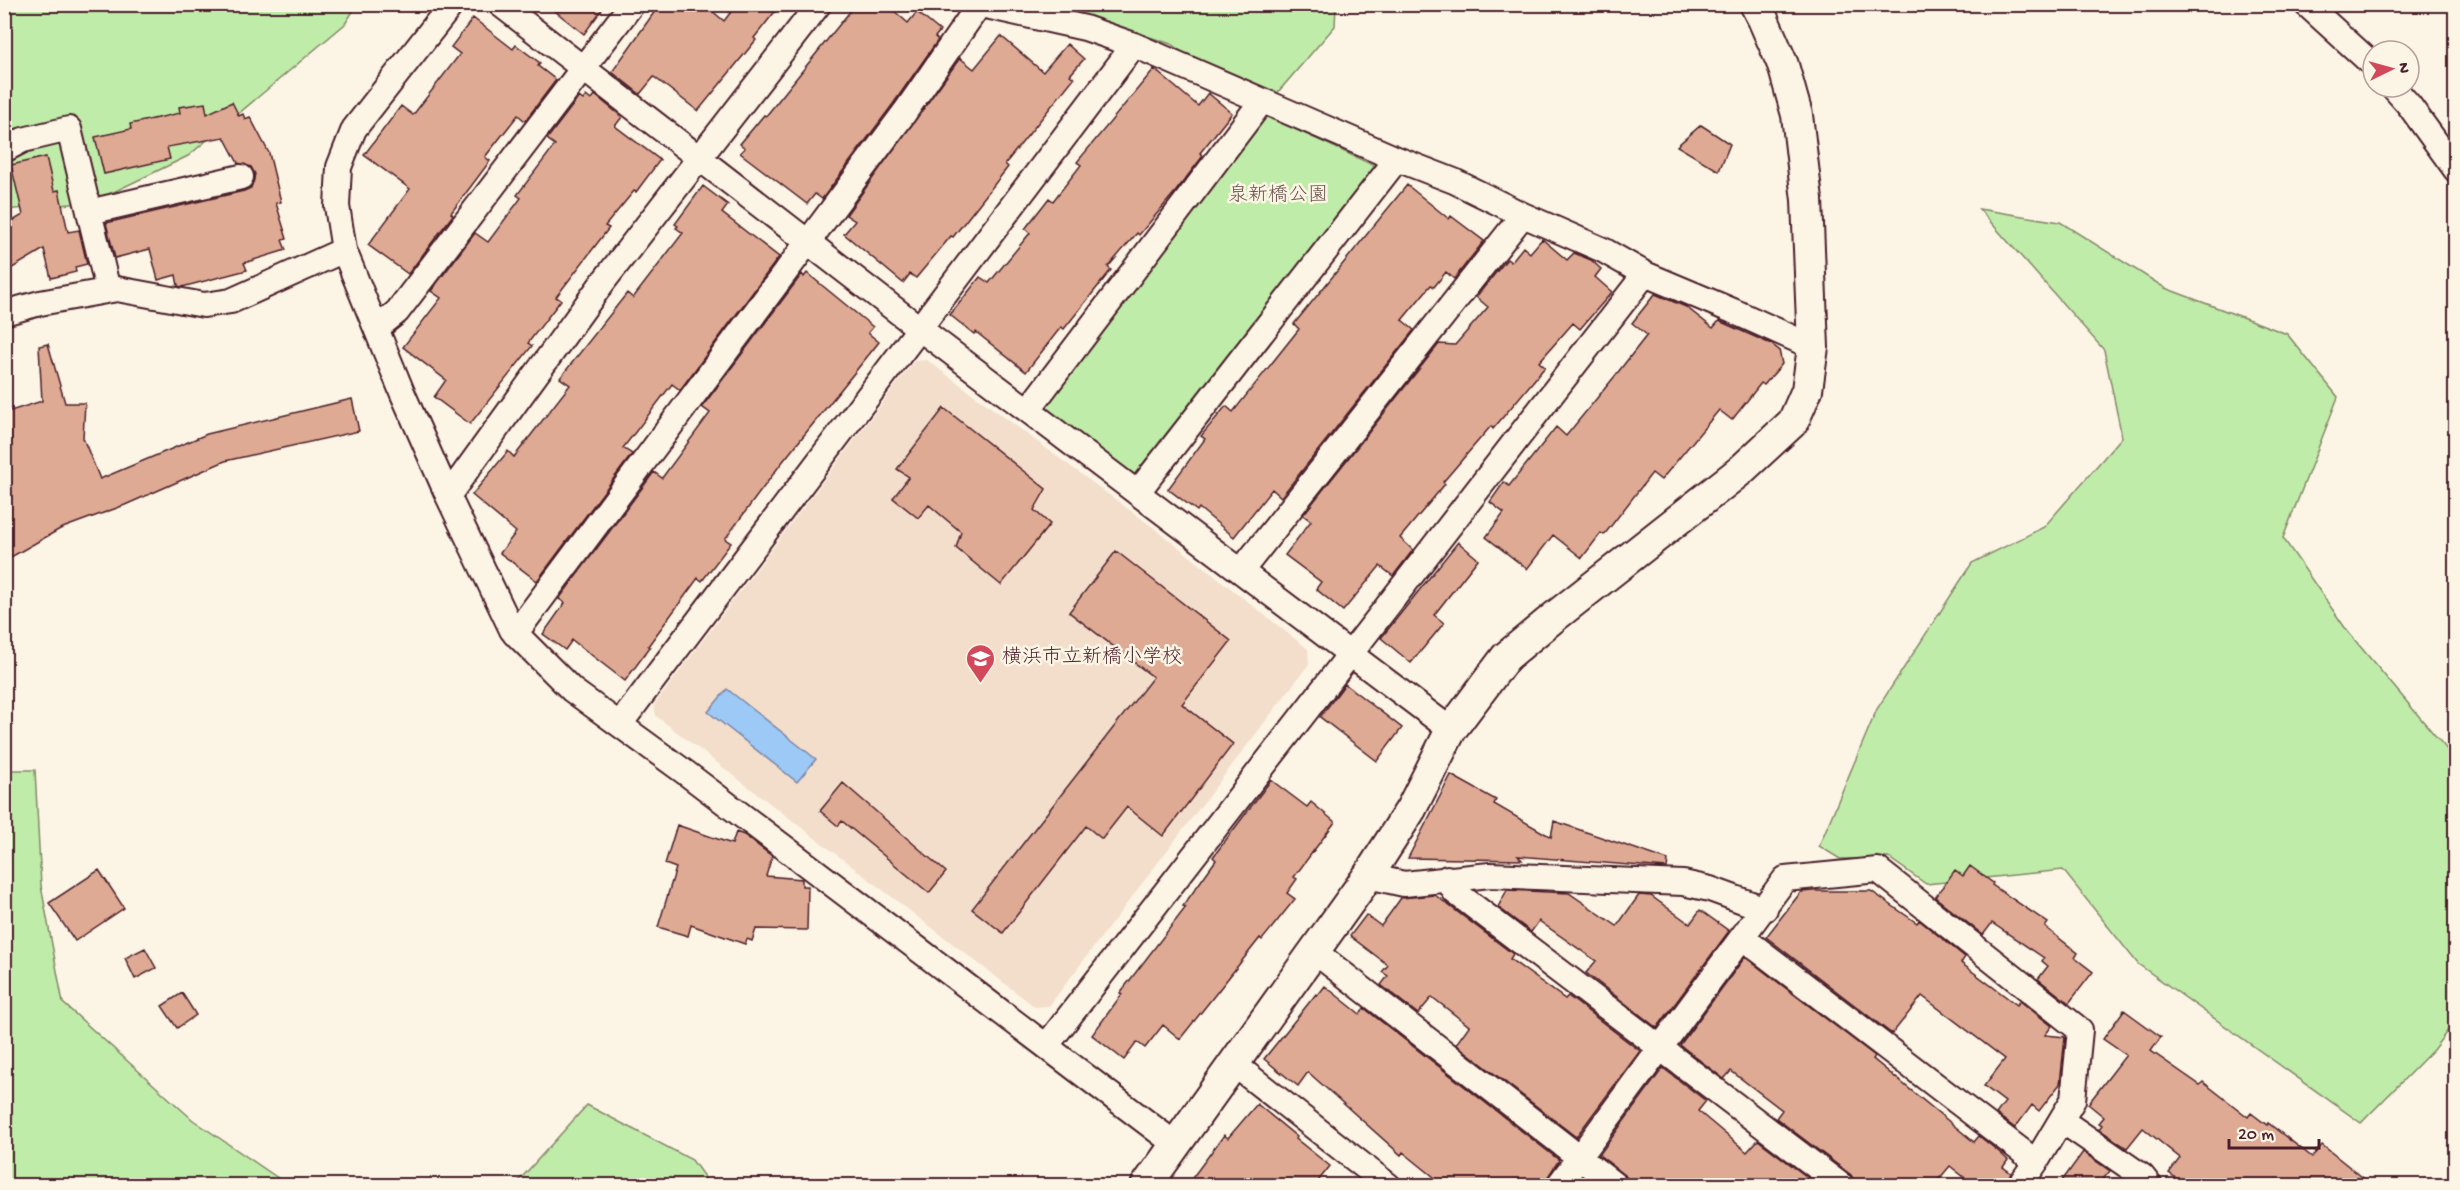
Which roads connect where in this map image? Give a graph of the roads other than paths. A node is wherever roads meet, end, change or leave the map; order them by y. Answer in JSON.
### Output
{"nodes":[{"id":1,"x":453,"y":4,"type":"edge"},
{"id":2,"x":500,"y":4,"type":"edge"},
{"id":3,"x":632,"y":4,"type":"edge"},
{"id":4,"x":819,"y":4,"type":"edge"},
{"id":5,"x":1755,"y":4,"type":"edge"},
{"id":6,"x":2306,"y":4,"type":"edge"},
{"id":7,"x":978,"y":5,"type":"edge"},
{"id":8,"x":1134,"y":45,"type":"junction"},
{"id":9,"x":2361,"y":54,"type":"edge"},
{"id":10,"x":584,"y":69,"type":"junction"},
{"id":11,"x":2404,"y":99,"type":"edge"},
{"id":12,"x":1262,"y":101,"type":"junction"},
{"id":13,"x":4,"y":150,"type":"edge"},
{"id":14,"x":699,"y":158,"type":"junction"},
{"id":15,"x":1396,"y":159,"type":"junction"},
{"id":16,"x":2456,"y":170,"type":"edge"},
{"id":17,"x":241,"y":177,"type":"dead end"},
{"id":18,"x":89,"y":212,"type":"junction"},
{"id":19,"x":1523,"y":215,"type":"junction"},
{"id":20,"x":807,"y":242,"type":"junction"},
{"id":21,"x":344,"y":250,"type":"junction"},
{"id":22,"x":1645,"y":274,"type":"junction"},
{"id":23,"x":108,"y":290,"type":"junction"},
{"id":24,"x":4,"y":313,"type":"edge"},
{"id":25,"x":377,"y":328,"type":"junction"},
{"id":26,"x":919,"y":328,"type":"junction"},
{"id":27,"x":1813,"y":348,"type":"junction"},
{"id":28,"x":1028,"y":410,"type":"junction"},
{"id":29,"x":1137,"y":493,"type":"junction"},
{"id":30,"x":448,"y":496,"type":"junction"},
{"id":31,"x":1241,"y":571,"type":"junction"},
{"id":32,"x":515,"y":634,"type":"junction"},
{"id":33,"x":1350,"y":654,"type":"junction"},
{"id":34,"x":620,"y":724,"type":"junction"},
{"id":35,"x":1451,"y":730,"type":"junction"},
{"id":36,"x":1368,"y":876,"type":"junction"},
{"id":37,"x":1447,"y":879,"type":"junction"},
{"id":38,"x":1765,"y":909,"type":"junction"},
{"id":39,"x":1743,"y":938,"type":"junction"},
{"id":40,"x":1315,"y":952,"type":"junction"},
{"id":41,"x":1047,"y":1045,"type":"junction"},
{"id":42,"x":1661,"y":1048,"type":"junction"},
{"id":43,"x":1235,"y":1065,"type":"junction"},
{"id":44,"x":2061,"y":1120,"type":"junction"},
{"id":45,"x":1175,"y":1144,"type":"junction"},
{"id":46,"x":1579,"y":1158,"type":"junction"},
{"id":47,"x":2036,"y":1162,"type":"junction"},
{"id":48,"x":1146,"y":1185,"type":"edge"},
{"id":49,"x":1389,"y":1185,"type":"edge"},
{"id":50,"x":1558,"y":1185,"type":"edge"},
{"id":51,"x":1616,"y":1185,"type":"edge"},
{"id":52,"x":1842,"y":1185,"type":"edge"},
{"id":53,"x":2019,"y":1185,"type":"edge"},
{"id":54,"x":2150,"y":1185,"type":"edge"}],
"edges":[{"from":1,"to":21,"type":"street"},
{"from":2,"to":10,"type":"street"},
{"from":3,"to":10,"type":"street"},
{"from":4,"to":14,"type":"street"},
{"from":5,"to":27,"type":"street"},
{"from":6,"to":9,"type":"street"},
{"from":7,"to":8,"type":"street"},
{"from":7,"to":20,"type":"street"},
{"from":8,"to":12,"type":"street"},
{"from":8,"to":26,"type":"street"},
{"from":10,"to":14,"type":"street"},
{"from":10,"to":25,"type":"street"},
{"from":11,"to":16,"type":"street"},
{"from":12,"to":15,"type":"street"},
{"from":12,"to":28,"type":"street"},
{"from":13,"to":18,"type":"street"},
{"from":14,"to":20,"type":"street"},
{"from":14,"to":30,"type":"street"},
{"from":15,"to":19,"type":"street"},
{"from":15,"to":29,"type":"street"},
{"from":17,"to":18,"type":"street"},
{"from":18,"to":23,"type":"street"},
{"from":19,"to":22,"type":"street"},
{"from":19,"to":31,"type":"street"},
{"from":20,"to":26,"type":"street"},
{"from":20,"to":32,"type":"street"},
{"from":21,"to":23,"type":"street"},
{"from":21,"to":25,"type":"street"},
{"from":22,"to":27,"type":"street"},
{"from":22,"to":33,"type":"street"},
{"from":23,"to":24,"type":"street"},
{"from":25,"to":30,"type":"street"},
{"from":26,"to":28,"type":"street"},
{"from":26,"to":34,"type":"street"},
{"from":27,"to":35,"type":"street"},
{"from":28,"to":29,"type":"street"},
{"from":29,"to":31,"type":"street"},
{"from":30,"to":32,"type":"street"},
{"from":31,"to":33,"type":"street"},
{"from":32,"to":34,"type":"street"},
{"from":33,"to":35,"type":"street"},
{"from":33,"to":41,"type":"street"},
{"from":34,"to":41,"type":"street"},
{"from":35,"to":36,"type":"street"},
{"from":36,"to":37,"type":"street"},
{"from":36,"to":40,"type":"street"},
{"from":37,"to":38,"type":"street"},
{"from":37,"to":42,"type":"street"},
{"from":38,"to":39,"type":"street"},
{"from":38,"to":44,"type":"street"},
{"from":39,"to":42,"type":"street"},
{"from":39,"to":47,"type":"street"},
{"from":40,"to":43,"type":"street"},
{"from":40,"to":46,"type":"street"},
{"from":41,"to":45,"type":"street"},
{"from":42,"to":46,"type":"street"},
{"from":42,"to":52,"type":"street"},
{"from":43,"to":45,"type":"street"},
{"from":43,"to":49,"type":"street"},
{"from":44,"to":47,"type":"street"},
{"from":44,"to":54,"type":"street"},
{"from":45,"to":48,"type":"street"},
{"from":46,"to":50,"type":"street"},
{"from":46,"to":51,"type":"street"},
{"from":47,"to":53,"type":"street"}]}
